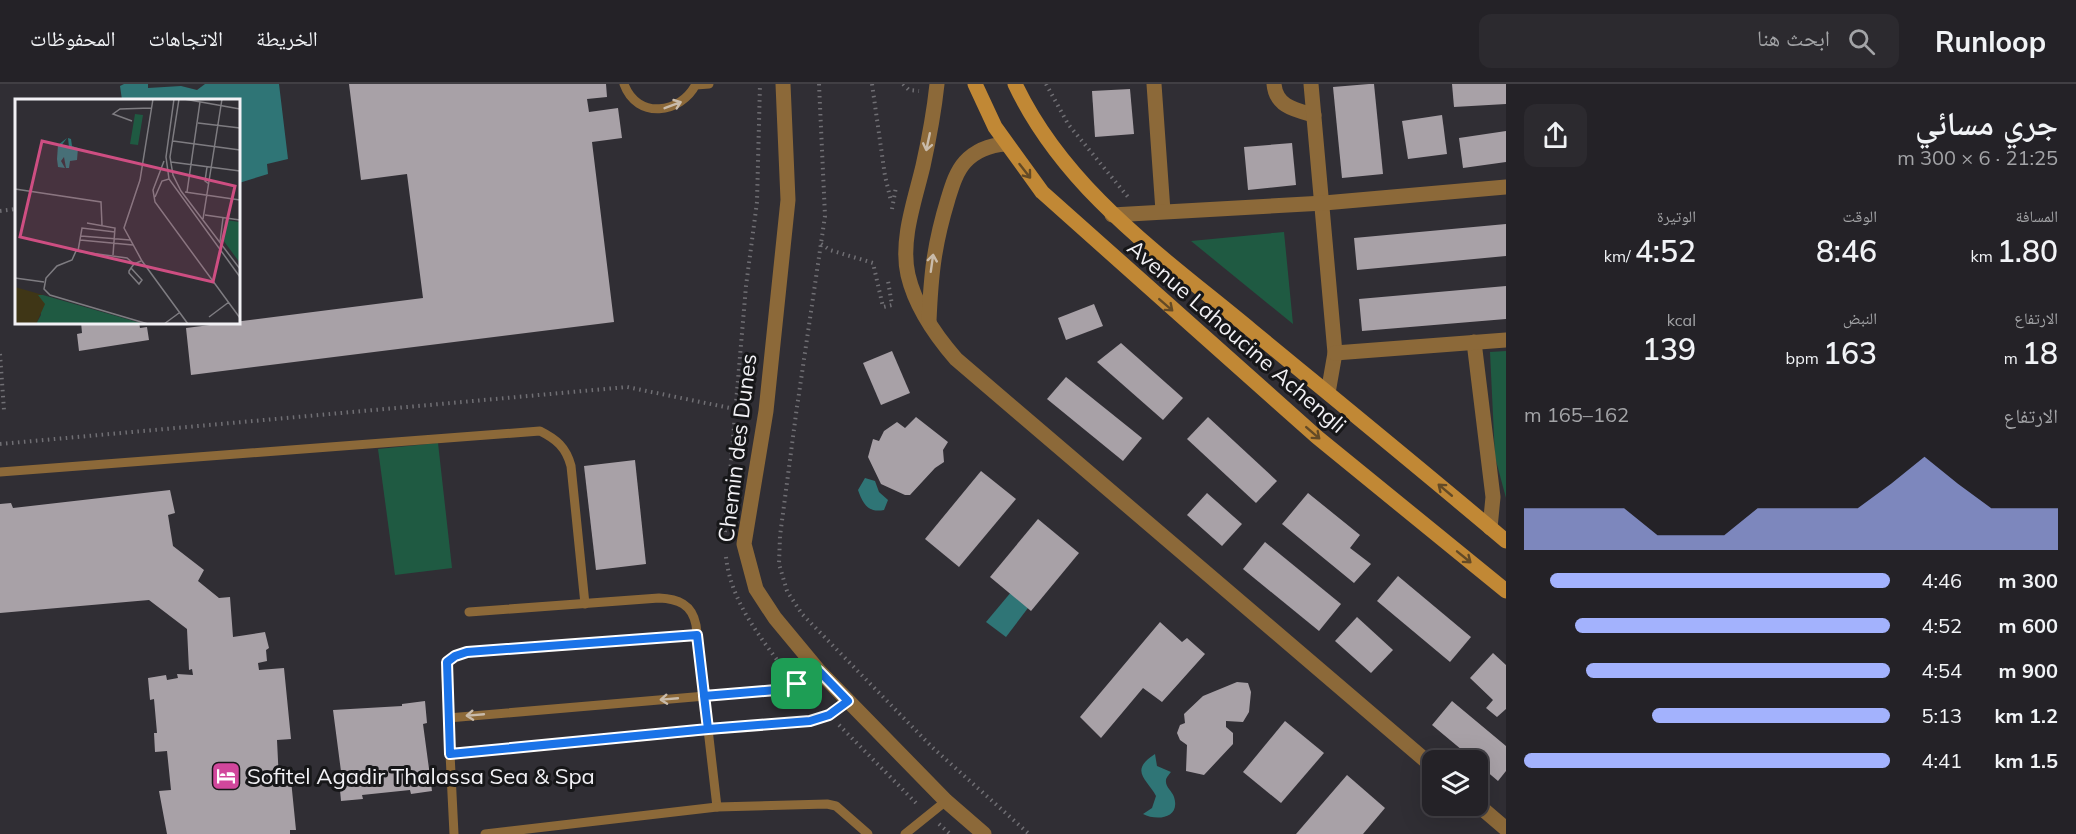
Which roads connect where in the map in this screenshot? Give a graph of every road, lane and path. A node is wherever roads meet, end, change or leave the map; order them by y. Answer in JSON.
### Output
{"nodes":[{"id":1,"x":624,"y":84,"type":"edge"},
{"id":2,"x":709,"y":84,"type":"edge"},
{"id":3,"x":760,"y":84,"type":"edge"},
{"id":4,"x":783,"y":84,"type":"edge"},
{"id":5,"x":819,"y":84,"type":"edge"},
{"id":6,"x":872,"y":84,"type":"edge"},
{"id":7,"x":903,"y":84,"type":"edge"},
{"id":8,"x":975,"y":84,"type":"edge"},
{"id":9,"x":1015,"y":84,"type":"edge"},
{"id":10,"x":1046,"y":84,"type":"edge"},
{"id":11,"x":1154,"y":84,"type":"edge"},
{"id":12,"x":1274,"y":84,"type":"edge"},
{"id":13,"x":1311,"y":84,"type":"edge"},
{"id":14,"x":696,"y":85,"type":"edge"},
{"id":15,"x":930,"y":87,"type":"edge"},
{"id":16,"x":1314,"y":115,"type":"junction"},
{"id":17,"x":1006,"y":144,"type":"junction"},
{"id":18,"x":1506,"y":187,"type":"edge"},
{"id":19,"x":891,"y":202,"type":"dead end"},
{"id":20,"x":1323,"y":203,"type":"junction"},
{"id":21,"x":15,"y":209,"type":"edge"},
{"id":22,"x":0,"y":211,"type":"edge"},
{"id":23,"x":1164,"y":211,"type":"junction"},
{"id":24,"x":1142,"y":214,"type":"junction"},
{"id":25,"x":1112,"y":215,"type":"junction"},
{"id":26,"x":821,"y":244,"type":"junction"},
{"id":27,"x":861,"y":259,"type":"dead end"},
{"id":28,"x":929,"y":321,"type":"junction"},
{"id":29,"x":1506,"y":340,"type":"edge"},
{"id":30,"x":1474,"y":342,"type":"junction"},
{"id":31,"x":0,"y":354,"type":"edge"},
{"id":32,"x":1335,"y":354,"type":"junction"},
{"id":33,"x":1328,"y":393,"type":"junction"},
{"id":34,"x":735,"y":409,"type":"junction"},
{"id":35,"x":4,"y":410,"type":"dead end"},
{"id":36,"x":0,"y":444,"type":"edge"},
{"id":37,"x":0,"y":472,"type":"edge"},
{"id":38,"x":1490,"y":528,"type":"junction"},
{"id":39,"x":724,"y":541,"type":"dead end"},
{"id":40,"x":1506,"y":542,"type":"edge"},
{"id":41,"x":725,"y":550,"type":"dead end"},
{"id":42,"x":1506,"y":591,"type":"edge"},
{"id":43,"x":585,"y":604,"type":"junction"},
{"id":44,"x":469,"y":612,"type":"dead end"},
{"id":45,"x":697,"y":635,"type":"junction"},
{"id":46,"x":819,"y":671,"type":"junction"},
{"id":47,"x":797,"y":684,"type":"junction"},
{"id":48,"x":704,"y":696,"type":"junction"},
{"id":49,"x":848,"y":701,"type":"junction"},
{"id":50,"x":829,"y":715,"type":"junction"},
{"id":51,"x":448,"y":718,"type":"junction"},
{"id":52,"x":708,"y":729,"type":"junction"},
{"id":53,"x":450,"y":754,"type":"junction"},
{"id":54,"x":1422,"y":757,"type":"edge"},
{"id":55,"x":946,"y":801,"type":"junction"},
{"id":56,"x":717,"y":807,"type":"junction"},
{"id":57,"x":1488,"y":814,"type":"edge"},
{"id":58,"x":928,"y":815,"type":"junction"},
{"id":59,"x":1506,"y":829,"type":"edge"},
{"id":60,"x":454,"y":834,"type":"edge"},
{"id":61,"x":485,"y":834,"type":"edge"},
{"id":62,"x":868,"y":834,"type":"edge"},
{"id":63,"x":905,"y":834,"type":"edge"},
{"id":64,"x":951,"y":834,"type":"edge"},
{"id":65,"x":984,"y":834,"type":"edge"},
{"id":66,"x":1029,"y":834,"type":"edge"}],
"edges":[{"from":1,"to":14,"type":"lane","one_way":true},
{"from":2,"to":14,"type":"lane"},
{"from":3,"to":34,"type":"path"},
{"from":4,"to":46,"type":"street","name":"Chemin des Dunes"},
{"from":5,"to":26,"type":"path"},
{"from":6,"to":19,"type":"path"},
{"from":7,"to":15,"type":"path"},
{"from":8,"to":17,"type":"street","name":"Avenue Lahoucine Achengli"},
{"from":9,"to":25,"type":"street","name":"Avenue Lahoucine Achengli"},
{"from":10,"to":24,"type":"path"},
{"from":11,"to":23,"type":"street"},
{"from":12,"to":16,"type":"street"},
{"from":13,"to":16,"type":"street"},
{"from":15,"to":28,"type":"street","one_way":true},
{"from":16,"to":20,"type":"street"},
{"from":28,"to":17,"type":"street","one_way":true},
{"from":17,"to":42,"type":"street","name":"Avenue Lahoucine Achengli","one_way":true},
{"from":18,"to":20,"type":"street"},
{"from":20,"to":23,"type":"street"},
{"from":20,"to":32,"type":"street"},
{"from":21,"to":22,"type":"path"},
{"from":23,"to":24,"type":"street"},
{"from":24,"to":25,"type":"street"},
{"from":25,"to":33,"type":"street","name":"Avenue Lahoucine Achengli"},
{"from":26,"to":27,"type":"path"},
{"from":26,"to":66,"type":"path"},
{"from":28,"to":54,"type":"street"},
{"from":29,"to":30,"type":"street"},
{"from":30,"to":32,"type":"street"},
{"from":30,"to":38,"type":"street"},
{"from":31,"to":35,"type":"path"},
{"from":32,"to":33,"type":"street"},
{"from":38,"to":33,"type":"street","name":"Avenue Lahoucine Achengli","one_way":true},
{"from":34,"to":36,"type":"path"},
{"from":34,"to":39,"type":"path"},
{"from":37,"to":43,"type":"lane"},
{"from":38,"to":40,"type":"street","name":"Avenue Lahoucine Achengli"},
{"from":41,"to":47,"type":"path"},
{"from":43,"to":44,"type":"lane"},
{"from":43,"to":45,"type":"lane"},
{"from":45,"to":48,"type":"lane"},
{"from":45,"to":51,"type":"lane"},
{"from":46,"to":47,"type":"lane"},
{"from":46,"to":49,"type":"street","name":"Chemin des Dunes"},
{"from":47,"to":48,"type":"lane"},
{"from":48,"to":51,"type":"lane","one_way":true},
{"from":48,"to":52,"type":"lane"},
{"from":49,"to":50,"type":"lane"},
{"from":49,"to":55,"type":"street","name":"Chemin des Dunes"},
{"from":50,"to":52,"type":"lane"},
{"from":50,"to":58,"type":"path"},
{"from":51,"to":53,"type":"lane"},
{"from":52,"to":53,"type":"lane"},
{"from":52,"to":56,"type":"lane"},
{"from":53,"to":60,"type":"lane"},
{"from":55,"to":58,"type":"lane"},
{"from":55,"to":65,"type":"street","name":"Chemin des Dunes"},
{"from":56,"to":61,"type":"lane"},
{"from":56,"to":62,"type":"lane"},
{"from":57,"to":59,"type":"street"},
{"from":58,"to":63,"type":"lane"},
{"from":58,"to":64,"type":"path"}]}
